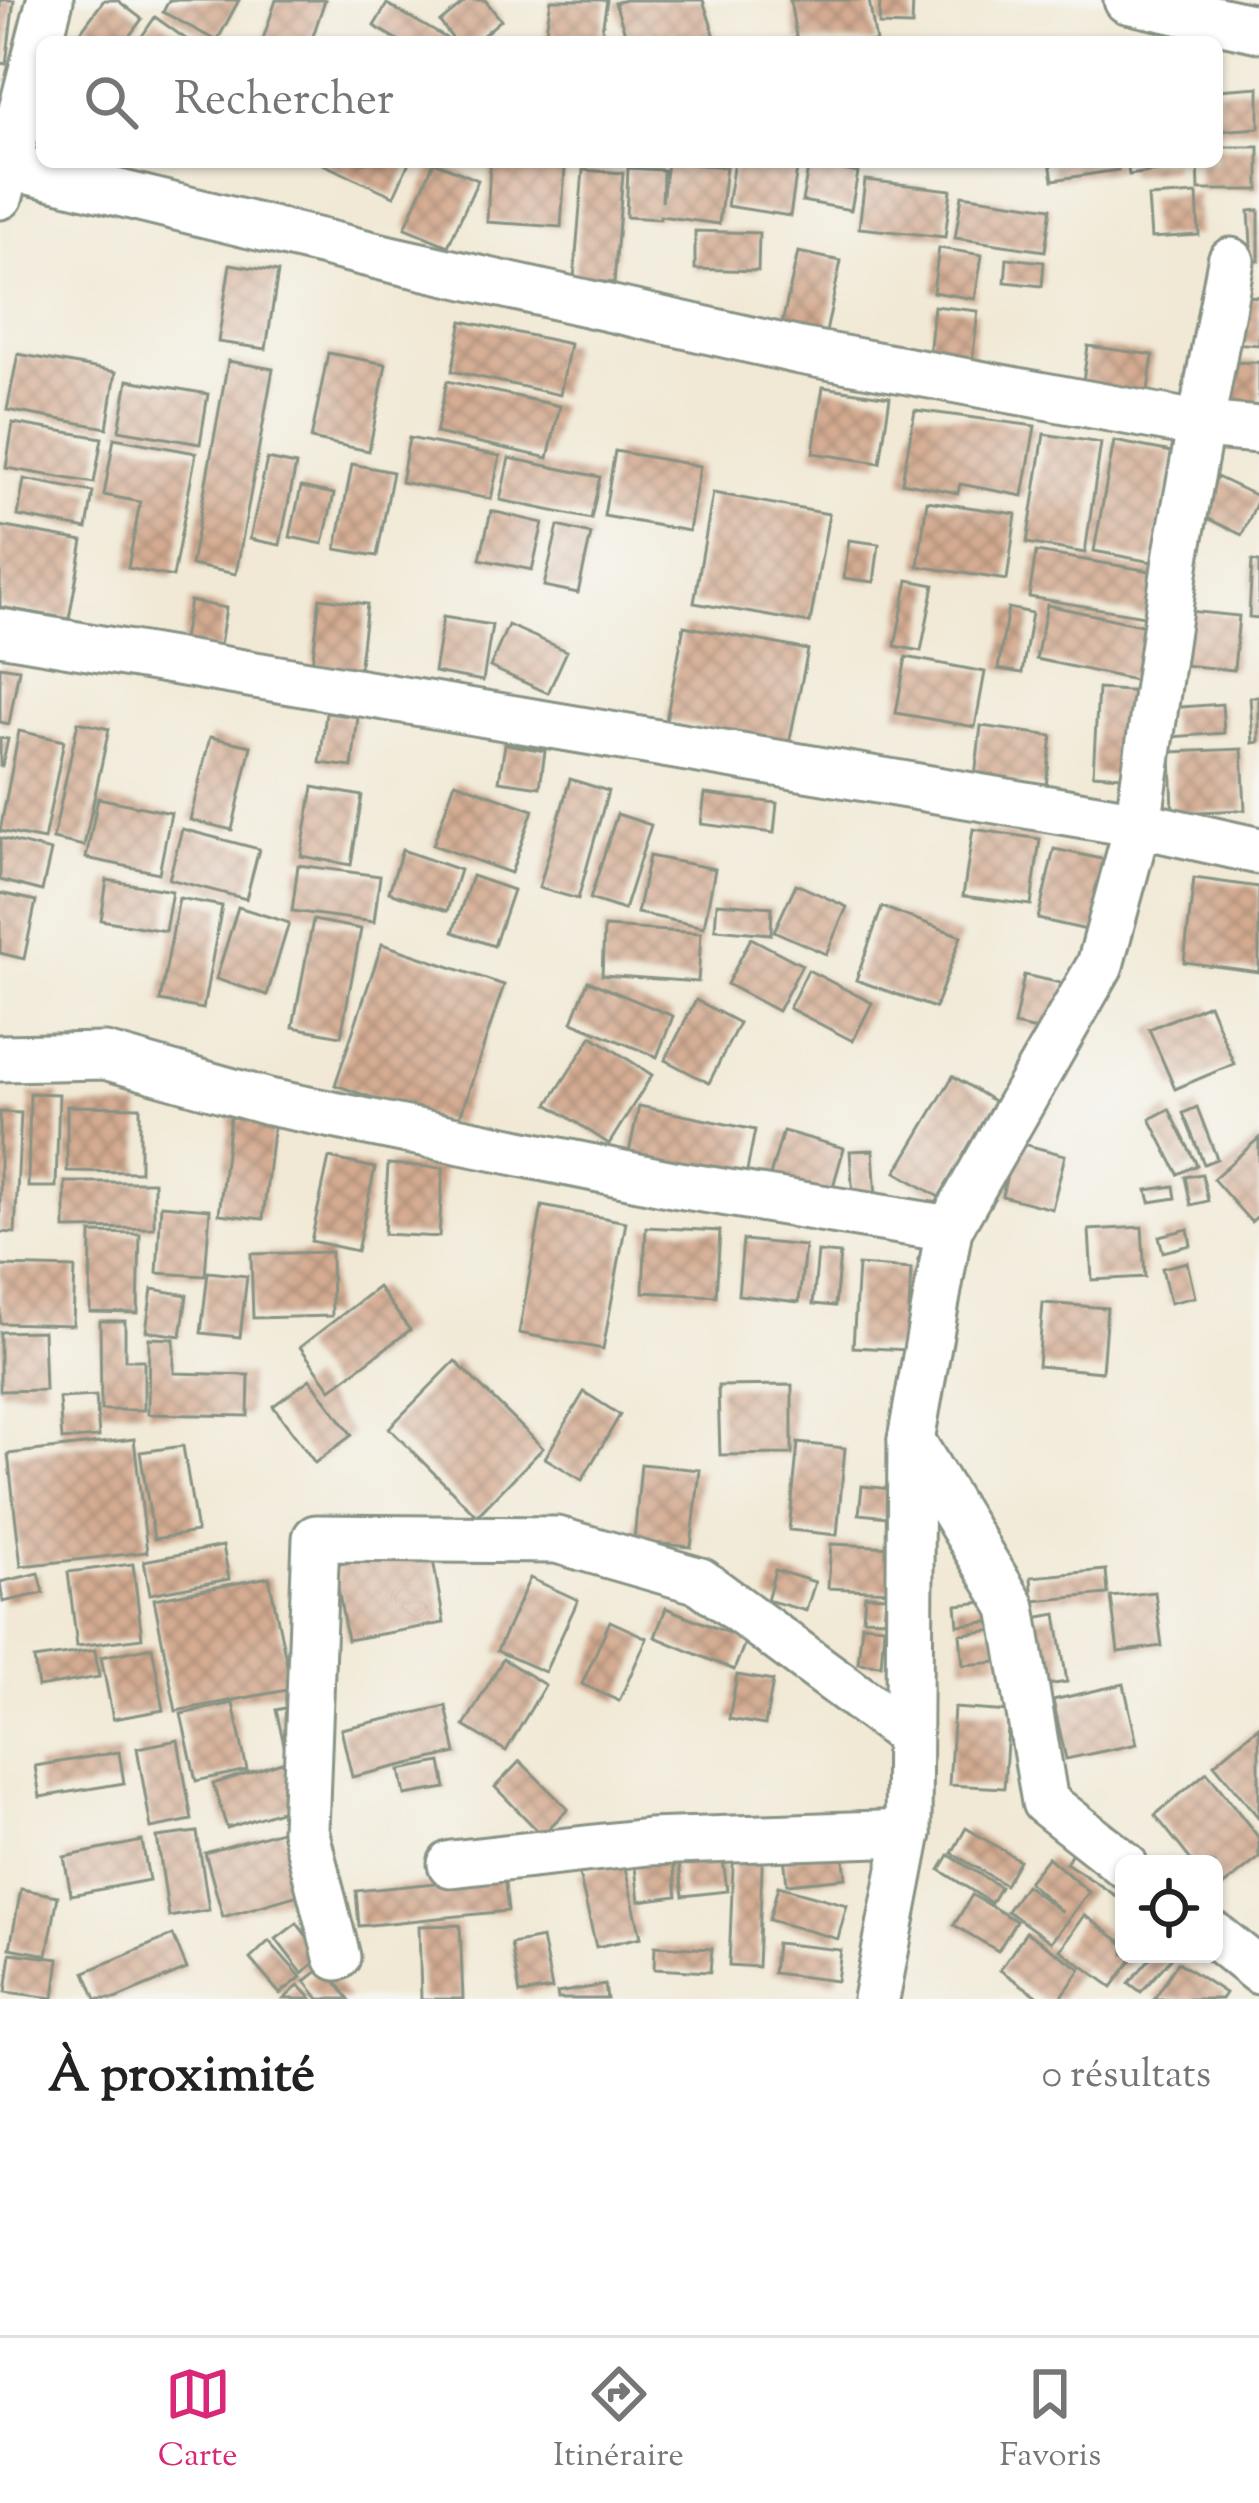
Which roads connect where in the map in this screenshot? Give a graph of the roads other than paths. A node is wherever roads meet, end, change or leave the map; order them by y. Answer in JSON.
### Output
{"nodes":[{"id":1,"x":50,"y":0,"type":"edge"},
{"id":2,"x":1127,"y":0,"type":"edge"},
{"id":3,"x":1259,"y":29,"type":"edge"},
{"id":4,"x":40,"y":36,"type":"edge"},
{"id":5,"x":36,"y":51,"type":"edge"},
{"id":6,"x":2,"y":174,"type":"edge"},
{"id":7,"x":1231,"y":261,"type":"dead end"},
{"id":8,"x":1202,"y":425,"type":"junction"},
{"id":9,"x":1259,"y":430,"type":"edge"},
{"id":10,"x":0,"y":632,"type":"edge"},
{"id":11,"x":1138,"y":824,"type":"junction"},
{"id":12,"x":1259,"y":851,"type":"edge"},
{"id":13,"x":0,"y":1058,"type":"edge"},
{"id":14,"x":950,"y":1229,"type":"junction"},
{"id":15,"x":911,"y":1440,"type":"junction"},
{"id":16,"x":906,"y":1733,"type":"junction"},
{"id":17,"x":908,"y":1833,"type":"junction"},
{"id":18,"x":1115,"y":1857,"type":"edge"},
{"id":19,"x":452,"y":1864,"type":"dead end"},
{"id":20,"x":1223,"y":1942,"type":"edge"},
{"id":21,"x":337,"y":1957,"type":"dead end"},
{"id":22,"x":1259,"y":1971,"type":"edge"},
{"id":23,"x":876,"y":1999,"type":"edge"}],
"edges":[{"from":1,"to":4,"type":"street"},
{"from":2,"to":3,"type":"street"},
{"from":5,"to":6,"type":"street"},
{"from":6,"to":8,"type":"street"},
{"from":7,"to":8,"type":"street"},
{"from":8,"to":9,"type":"street"},
{"from":8,"to":11,"type":"street"},
{"from":10,"to":11,"type":"street"},
{"from":11,"to":12,"type":"street"},
{"from":11,"to":14,"type":"street"},
{"from":13,"to":14,"type":"street"},
{"from":14,"to":15,"type":"street"},
{"from":15,"to":16,"type":"street"},
{"from":15,"to":18,"type":"street"},
{"from":16,"to":17,"type":"street"},
{"from":16,"to":21,"type":"street"},
{"from":17,"to":19,"type":"street"},
{"from":17,"to":23,"type":"street"},
{"from":20,"to":22,"type":"street"}]}
